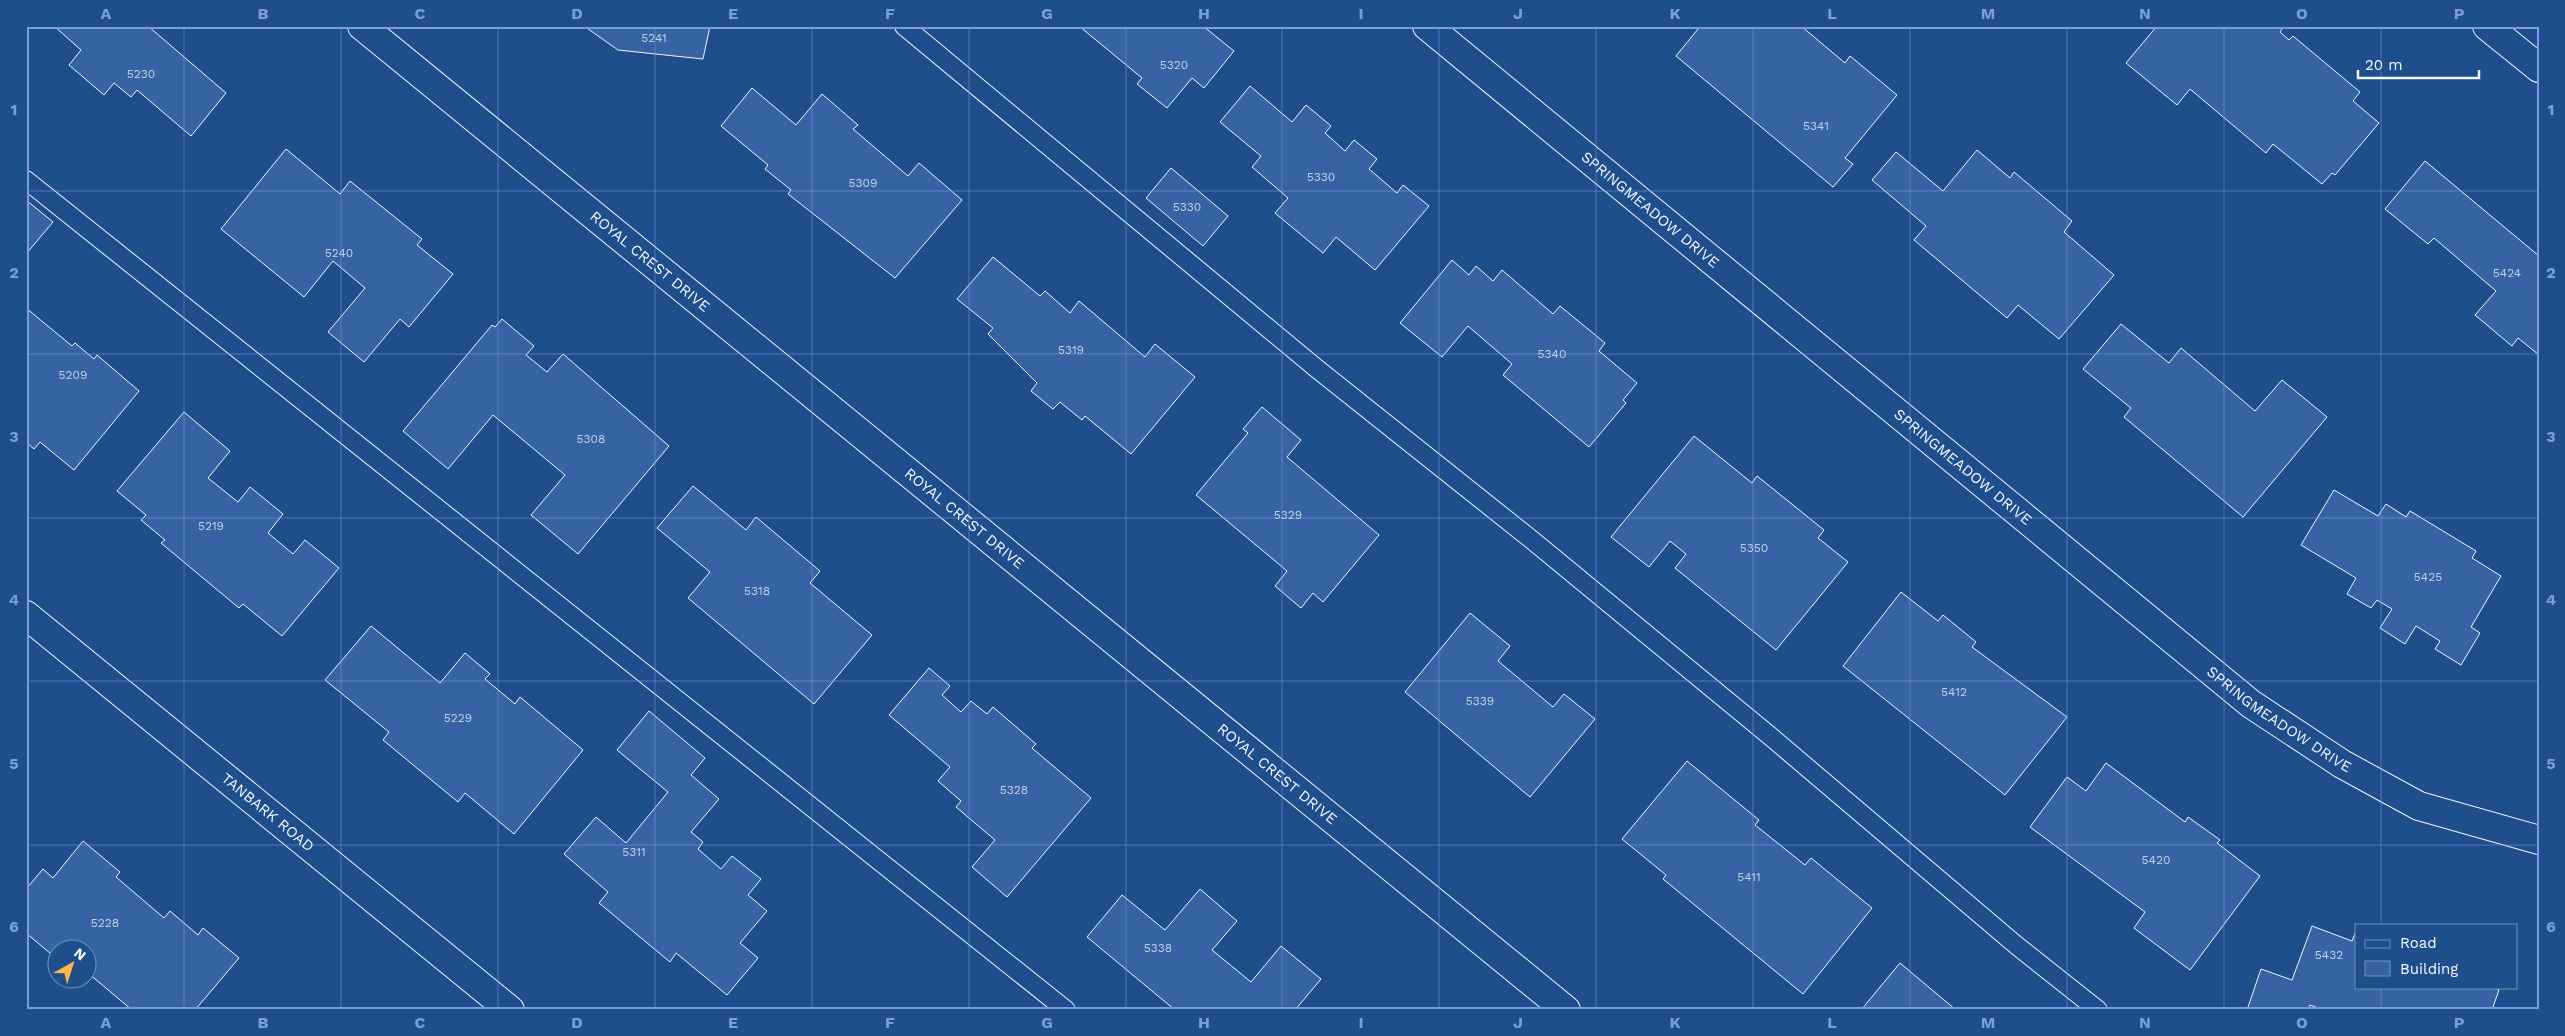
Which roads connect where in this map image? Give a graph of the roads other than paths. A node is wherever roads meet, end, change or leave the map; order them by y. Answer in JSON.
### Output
{"nodes":[{"id":1,"x":362,"y":26,"type":"edge"},
{"id":2,"x":904,"y":26,"type":"edge"},
{"id":3,"x":1427,"y":26,"type":"edge"},
{"id":4,"x":2487,"y":26,"type":"edge"},
{"id":5,"x":2539,"y":68,"type":"edge"},
{"id":6,"x":26,"y":180,"type":"edge"},
{"id":7,"x":26,"y":615,"type":"edge"},
{"id":8,"x":2539,"y":840,"type":"edge"},
{"id":9,"x":510,"y":1010,"type":"edge"},
{"id":10,"x":1066,"y":1010,"type":"edge"},
{"id":11,"x":1566,"y":1010,"type":"edge"},
{"id":12,"x":2098,"y":1010,"type":"edge"}],
"edges":[{"from":1,"to":11,"type":"street","name":"ROYAL CREST DRIVE"},
{"from":2,"to":12,"type":"lane"},
{"from":3,"to":8,"type":"street","name":"SPRINGMEADOW DRIVE"},
{"from":4,"to":5,"type":"street"},
{"from":6,"to":10,"type":"lane"},
{"from":7,"to":9,"type":"street","name":"TANBARK ROAD"}]}
